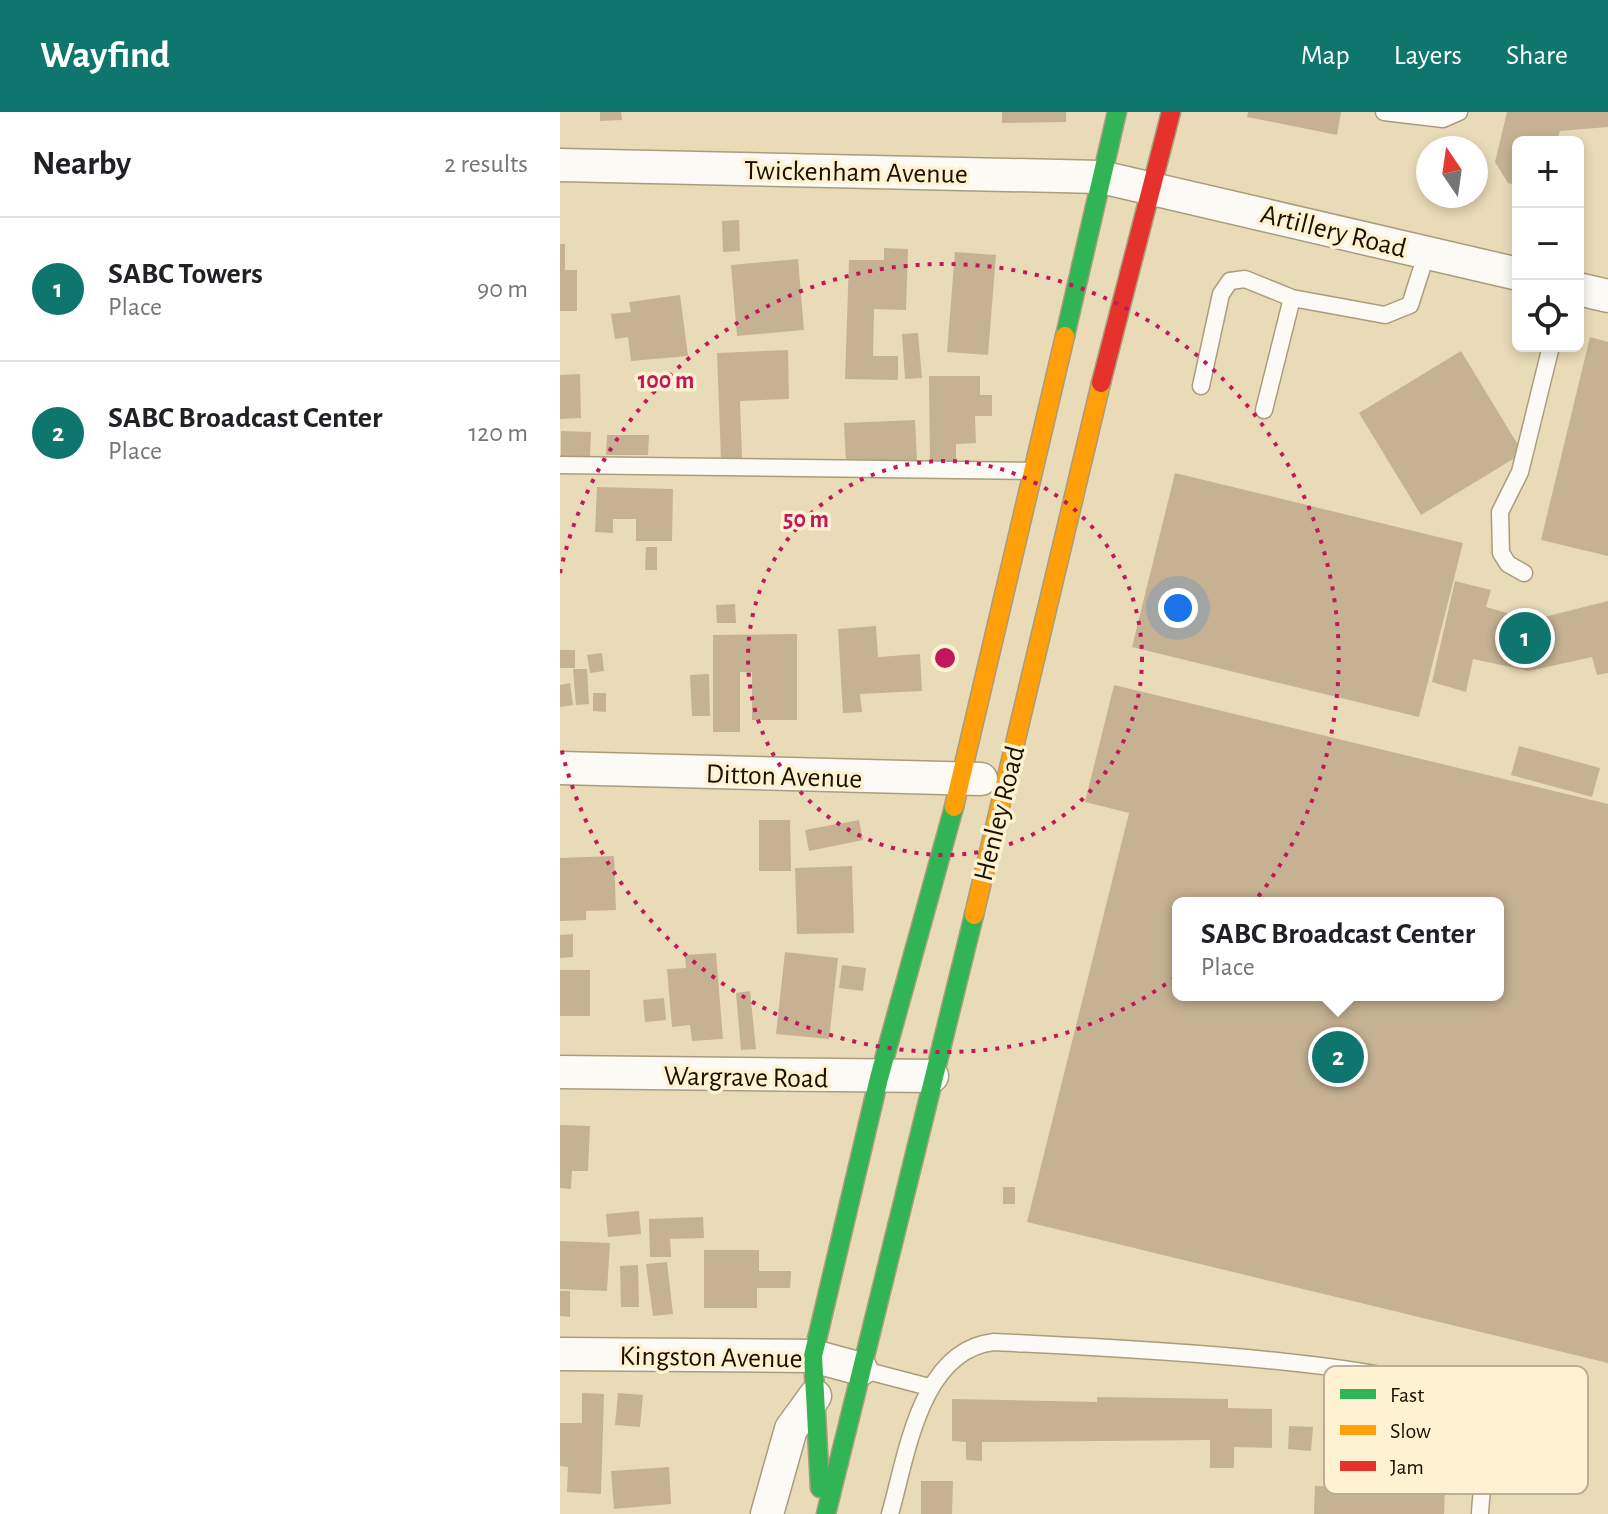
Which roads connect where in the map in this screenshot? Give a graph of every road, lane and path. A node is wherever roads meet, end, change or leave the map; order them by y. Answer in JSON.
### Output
{"nodes":[{"id":1,"x":1117,"y":112,"type":"edge"},
{"id":2,"x":1171,"y":112,"type":"edge"},
{"id":3,"x":1384,"y":112,"type":"edge"},
{"id":4,"x":1459,"y":112,"type":"edge"},
{"id":5,"x":560,"y":165,"type":"edge"},
{"id":6,"x":1101,"y":177,"type":"junction"},
{"id":7,"x":1151,"y":186,"type":"junction"},
{"id":8,"x":1427,"y":252,"type":"junction"},
{"id":9,"x":1512,"y":273,"type":"edge"},
{"id":10,"x":1584,"y":290,"type":"edge"},
{"id":11,"x":1608,"y":296,"type":"edge"},
{"id":12,"x":1292,"y":298,"type":"junction"},
{"id":13,"x":1550,"y":352,"type":"edge"},
{"id":14,"x":1201,"y":386,"type":"dead end"},
{"id":15,"x":1264,"y":410,"type":"dead end"},
{"id":16,"x":560,"y":465,"type":"edge"},
{"id":17,"x":1054,"y":471,"type":"junction"},
{"id":18,"x":1524,"y":573,"type":"dead end"},
{"id":19,"x":560,"y":768,"type":"edge"},
{"id":20,"x":1008,"y":777,"type":"junction"},
{"id":21,"x":961,"y":780,"type":"junction"},
{"id":22,"x":560,"y":1072,"type":"edge"},
{"id":23,"x":932,"y":1076,"type":"junction"},
{"id":24,"x":879,"y":1078,"type":"junction"},
{"id":25,"x":560,"y":1354,"type":"edge"},
{"id":26,"x":813,"y":1356,"type":"junction"},
{"id":27,"x":1324,"y":1368,"type":"edge"},
{"id":28,"x":861,"y":1369,"type":"junction"},
{"id":29,"x":929,"y":1387,"type":"junction"},
{"id":30,"x":815,"y":1396,"type":"junction"},
{"id":31,"x":1481,"y":1494,"type":"edge"},
{"id":32,"x":767,"y":1514,"type":"edge"},
{"id":33,"x":824,"y":1514,"type":"edge"},
{"id":34,"x":890,"y":1514,"type":"edge"},
{"id":35,"x":1480,"y":1514,"type":"edge"}],
"edges":[{"from":1,"to":6,"type":"main road","name":"Henley Road"},
{"from":2,"to":7,"type":"main road","name":"Henley Road"},
{"from":3,"to":4,"type":"lane"},
{"from":5,"to":6,"type":"street","name":"Twickenham Avenue"},
{"from":6,"to":7,"type":"street","name":"Twickenham Avenue"},
{"from":6,"to":17,"type":"main road","name":"Henley Road"},
{"from":7,"to":8,"type":"street","name":"Artillery Road"},
{"from":7,"to":17,"type":"main road","name":"Henley Road"},
{"from":8,"to":9,"type":"street","name":"Artillery Road"},
{"from":8,"to":12,"type":"lane"},
{"from":10,"to":11,"type":"street"},
{"from":12,"to":14,"type":"lane"},
{"from":12,"to":15,"type":"lane"},
{"from":13,"to":18,"type":"lane"},
{"from":16,"to":17,"type":"lane"},
{"from":17,"to":20,"type":"main road","name":"Henley Road"},
{"from":17,"to":21,"type":"main road","name":"Henley Road"},
{"from":19,"to":21,"type":"street","name":"Ditton Avenue"},
{"from":20,"to":21,"type":"street","name":"Ditton Avenue"},
{"from":20,"to":23,"type":"main road","name":"Henley Road"},
{"from":21,"to":24,"type":"main road","name":"Henley Road"},
{"from":22,"to":24,"type":"street","name":"Wargrave Road"},
{"from":23,"to":24,"type":"street","name":"Wargrave Road"},
{"from":23,"to":28,"type":"main road","name":"Henley Road"},
{"from":24,"to":26,"type":"main road","name":"Henley Road"},
{"from":25,"to":26,"type":"street","name":"Kingston Avenue"},
{"from":26,"to":28,"type":"street","name":"Kingston Avenue"},
{"from":26,"to":30,"type":"main road","name":"Henley Road"},
{"from":27,"to":29,"type":"lane"},
{"from":28,"to":29,"type":"lane"},
{"from":28,"to":33,"type":"main road","name":"Henley Road"},
{"from":29,"to":34,"type":"lane"},
{"from":30,"to":32,"type":"street"},
{"from":30,"to":33,"type":"main road","name":"Henley Road"},
{"from":31,"to":35,"type":"lane"}]}
